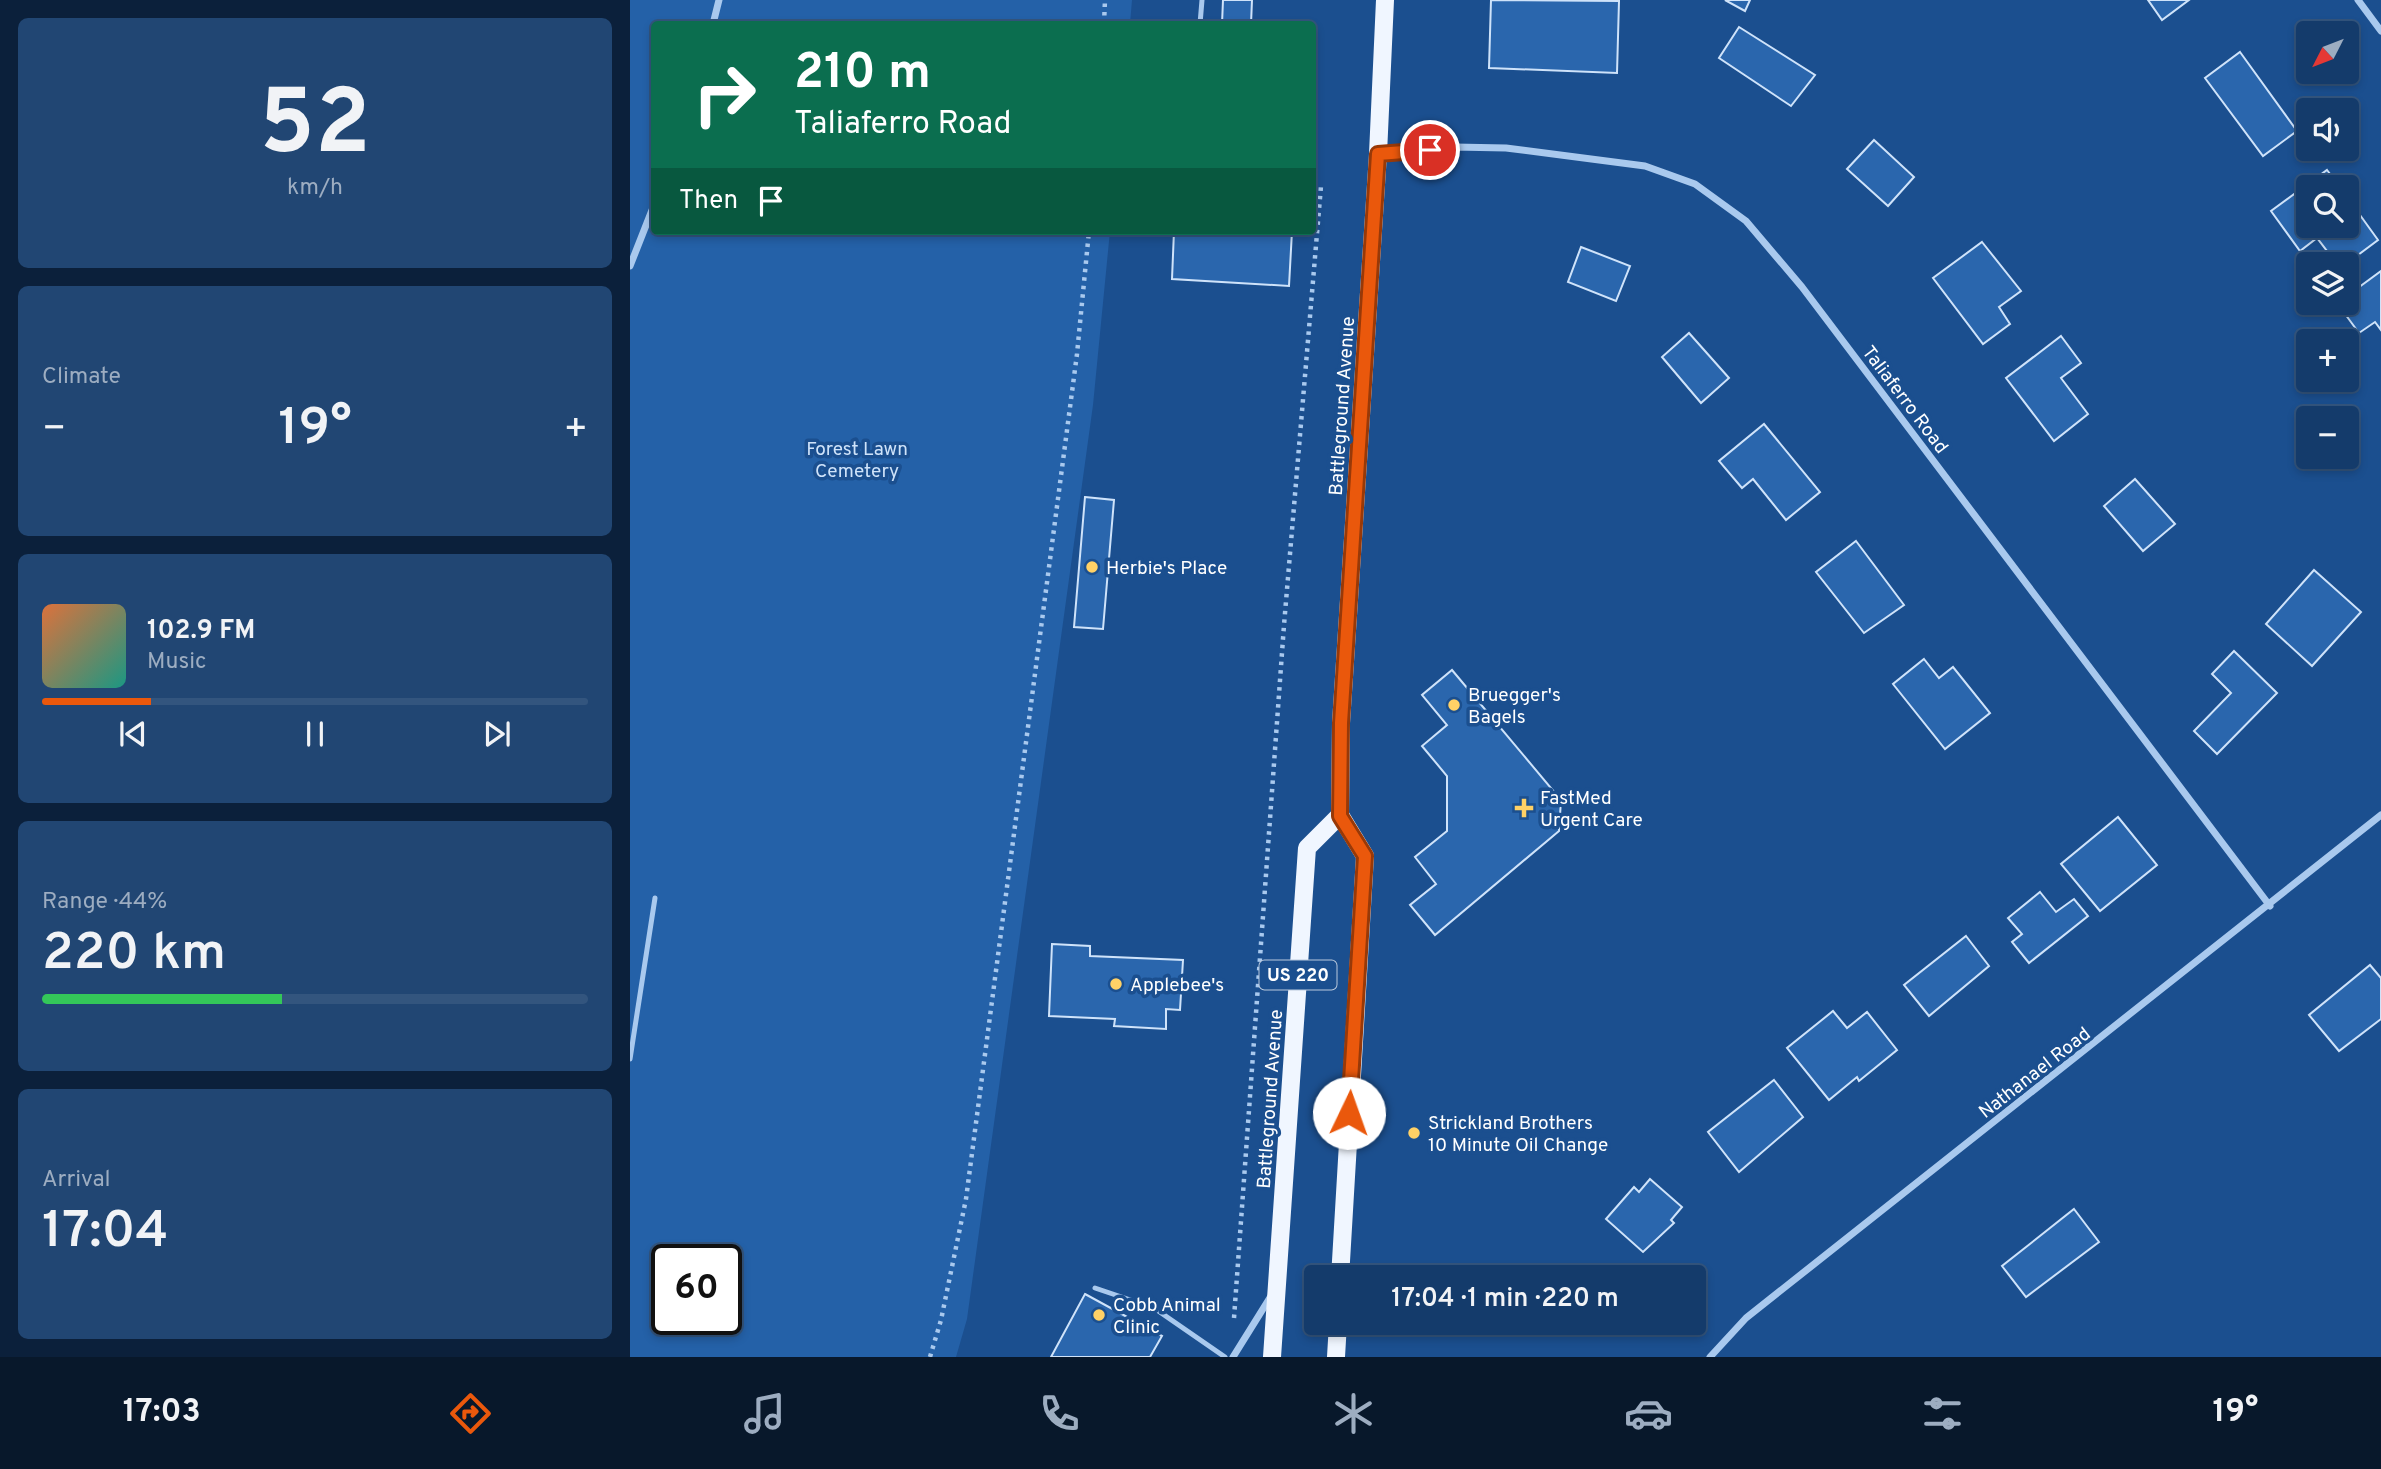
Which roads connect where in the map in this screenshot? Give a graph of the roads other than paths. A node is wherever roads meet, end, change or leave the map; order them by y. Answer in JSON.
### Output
{"nodes":[{"id":1,"x":719,"y":0,"type":"edge"},
{"id":2,"x":1202,"y":0,"type":"edge"},
{"id":3,"x":1385,"y":0,"type":"edge"},
{"id":4,"x":2358,"y":0,"type":"edge"},
{"id":5,"x":714,"y":21,"type":"edge"},
{"id":6,"x":1200,"y":21,"type":"edge"},
{"id":7,"x":2381,"y":31,"type":"edge"},
{"id":8,"x":1378,"y":154,"type":"junction"},
{"id":9,"x":651,"y":213,"type":"edge"},
{"id":10,"x":630,"y":266,"type":"edge"},
{"id":11,"x":2381,"y":815,"type":"edge"},
{"id":12,"x":1340,"y":816,"type":"junction"},
{"id":13,"x":655,"y":898,"type":"dead end"},
{"id":14,"x":2270,"y":906,"type":"junction"},
{"id":15,"x":630,"y":1059,"type":"edge"},
{"id":16,"x":1341,"y":1265,"type":"edge"},
{"id":17,"x":1095,"y":1288,"type":"dead end"},
{"id":18,"x":1276,"y":1289,"type":"junction"},
{"id":19,"x":1337,"y":1335,"type":"edge"},
{"id":20,"x":1225,"y":1357,"type":"edge"},
{"id":21,"x":1233,"y":1357,"type":"edge"},
{"id":22,"x":1272,"y":1357,"type":"edge"},
{"id":23,"x":1336,"y":1357,"type":"edge"},
{"id":24,"x":1710,"y":1357,"type":"edge"}],
"edges":[{"from":1,"to":5,"type":"street"},
{"from":2,"to":6,"type":"lane"},
{"from":3,"to":8,"type":"main road","name":"Battleground Avenue"},
{"from":4,"to":7,"type":"street"},
{"from":8,"to":12,"type":"main road","name":"Battleground Avenue"},
{"from":8,"to":14,"type":"street","name":"Taliaferro Road"},
{"from":9,"to":10,"type":"street"},
{"from":11,"to":14,"type":"street","name":"Nathanael Road"},
{"from":12,"to":16,"type":"main road","number":"US 220"},
{"from":12,"to":18,"type":"main road","name":"Battleground Avenue","number":"US 220"},
{"from":13,"to":15,"type":"lane"},
{"from":14,"to":24,"type":"street","name":"Nathanael Road"},
{"from":17,"to":20,"type":"lane"},
{"from":18,"to":21,"type":"street"},
{"from":18,"to":22,"type":"main road","name":"Battleground Avenue","number":"US 220"},
{"from":19,"to":23,"type":"main road"}]}
